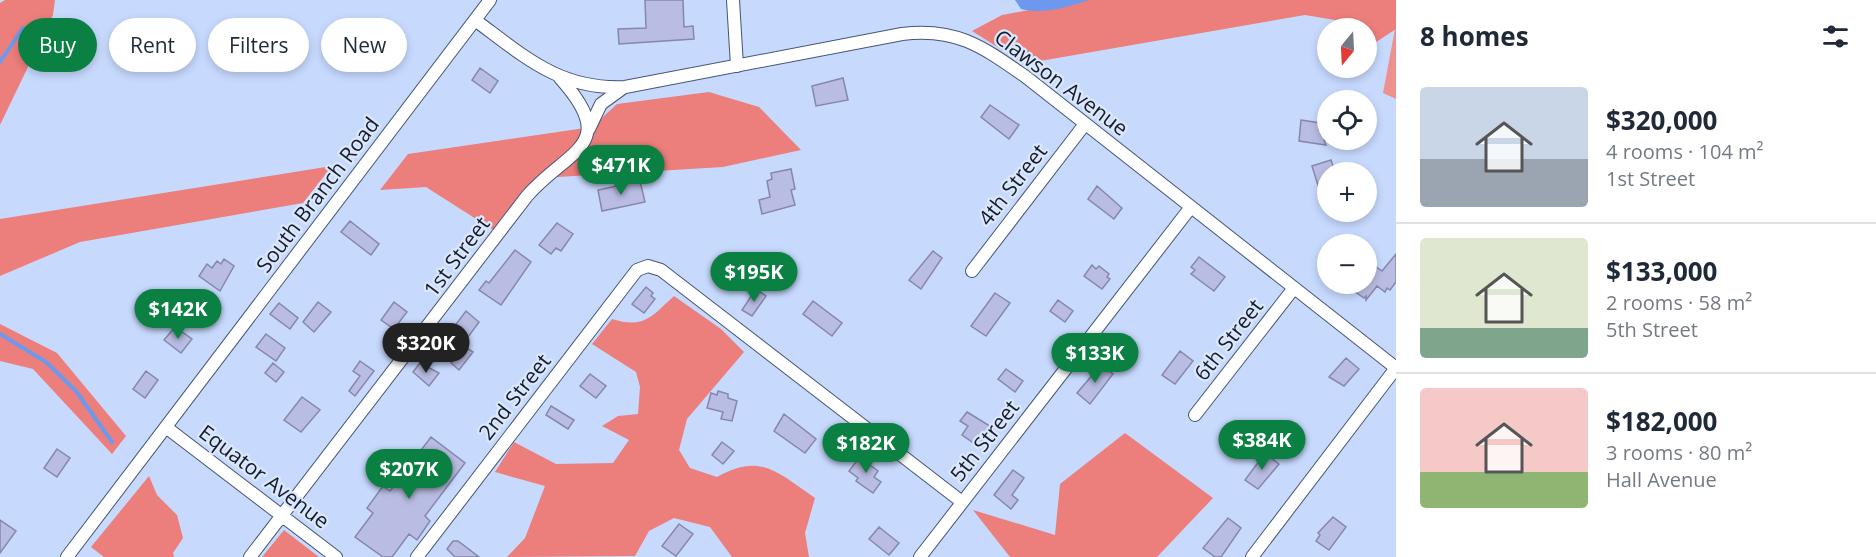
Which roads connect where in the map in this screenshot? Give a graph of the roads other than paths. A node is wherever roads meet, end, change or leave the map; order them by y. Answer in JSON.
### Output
{"nodes":[{"id":1,"x":490,"y":0,"type":"edge"},
{"id":2,"x":732,"y":0,"type":"edge"},
{"id":3,"x":475,"y":20,"type":"junction"},
{"id":4,"x":737,"y":66,"type":"junction"},
{"id":5,"x":560,"y":78,"type":"junction"},
{"id":6,"x":625,"y":87,"type":"junction"},
{"id":7,"x":1085,"y":124,"type":"junction"},
{"id":8,"x":589,"y":129,"type":"junction"},
{"id":9,"x":1191,"y":207,"type":"junction"},
{"id":10,"x":972,"y":271,"type":"dead end"},
{"id":11,"x":1294,"y":288,"type":"junction"},
{"id":12,"x":1396,"y":368,"type":"edge"},
{"id":13,"x":1195,"y":415,"type":"dead end"},
{"id":14,"x":167,"y":428,"type":"junction"},
{"id":15,"x":962,"y":502,"type":"junction"},
{"id":16,"x":282,"y":516,"type":"junction"},
{"id":17,"x":67,"y":557,"type":"edge"},
{"id":18,"x":250,"y":557,"type":"edge"},
{"id":19,"x":336,"y":557,"type":"edge"},
{"id":20,"x":417,"y":557,"type":"edge"},
{"id":21,"x":920,"y":557,"type":"edge"},
{"id":22,"x":1252,"y":557,"type":"edge"}],
"edges":[{"from":1,"to":3,"type":"street","name":"South Branch Road"},
{"from":2,"to":4,"type":"street"},
{"from":3,"to":5,"type":"street","name":"Clawson Avenue"},
{"from":3,"to":14,"type":"street","name":"South Branch Road"},
{"from":4,"to":6,"type":"street","name":"Clawson Avenue"},
{"from":4,"to":7,"type":"street","name":"Clawson Avenue"},
{"from":5,"to":6,"type":"street","name":"Clawson Avenue"},
{"from":5,"to":8,"type":"street"},
{"from":6,"to":8,"type":"street","name":"1st Street"},
{"from":7,"to":9,"type":"street","name":"Clawson Avenue"},
{"from":7,"to":10,"type":"street","name":"4th Street"},
{"from":8,"to":16,"type":"street","name":"1st Street"},
{"from":9,"to":11,"type":"street","name":"Clawson Avenue"},
{"from":9,"to":15,"type":"street","name":"5th Street"},
{"from":11,"to":12,"type":"street","name":"Clawson Avenue"},
{"from":11,"to":13,"type":"street","name":"6th Street"},
{"from":12,"to":22,"type":"street"},
{"from":14,"to":16,"type":"street","name":"Equator Avenue"},
{"from":14,"to":17,"type":"street","name":"South Branch Road"},
{"from":15,"to":20,"type":"street","name":"2nd Street"},
{"from":15,"to":21,"type":"street","name":"5th Street"},
{"from":16,"to":18,"type":"street","name":"1st Street"},
{"from":16,"to":19,"type":"street","name":"Equator Avenue"}]}
